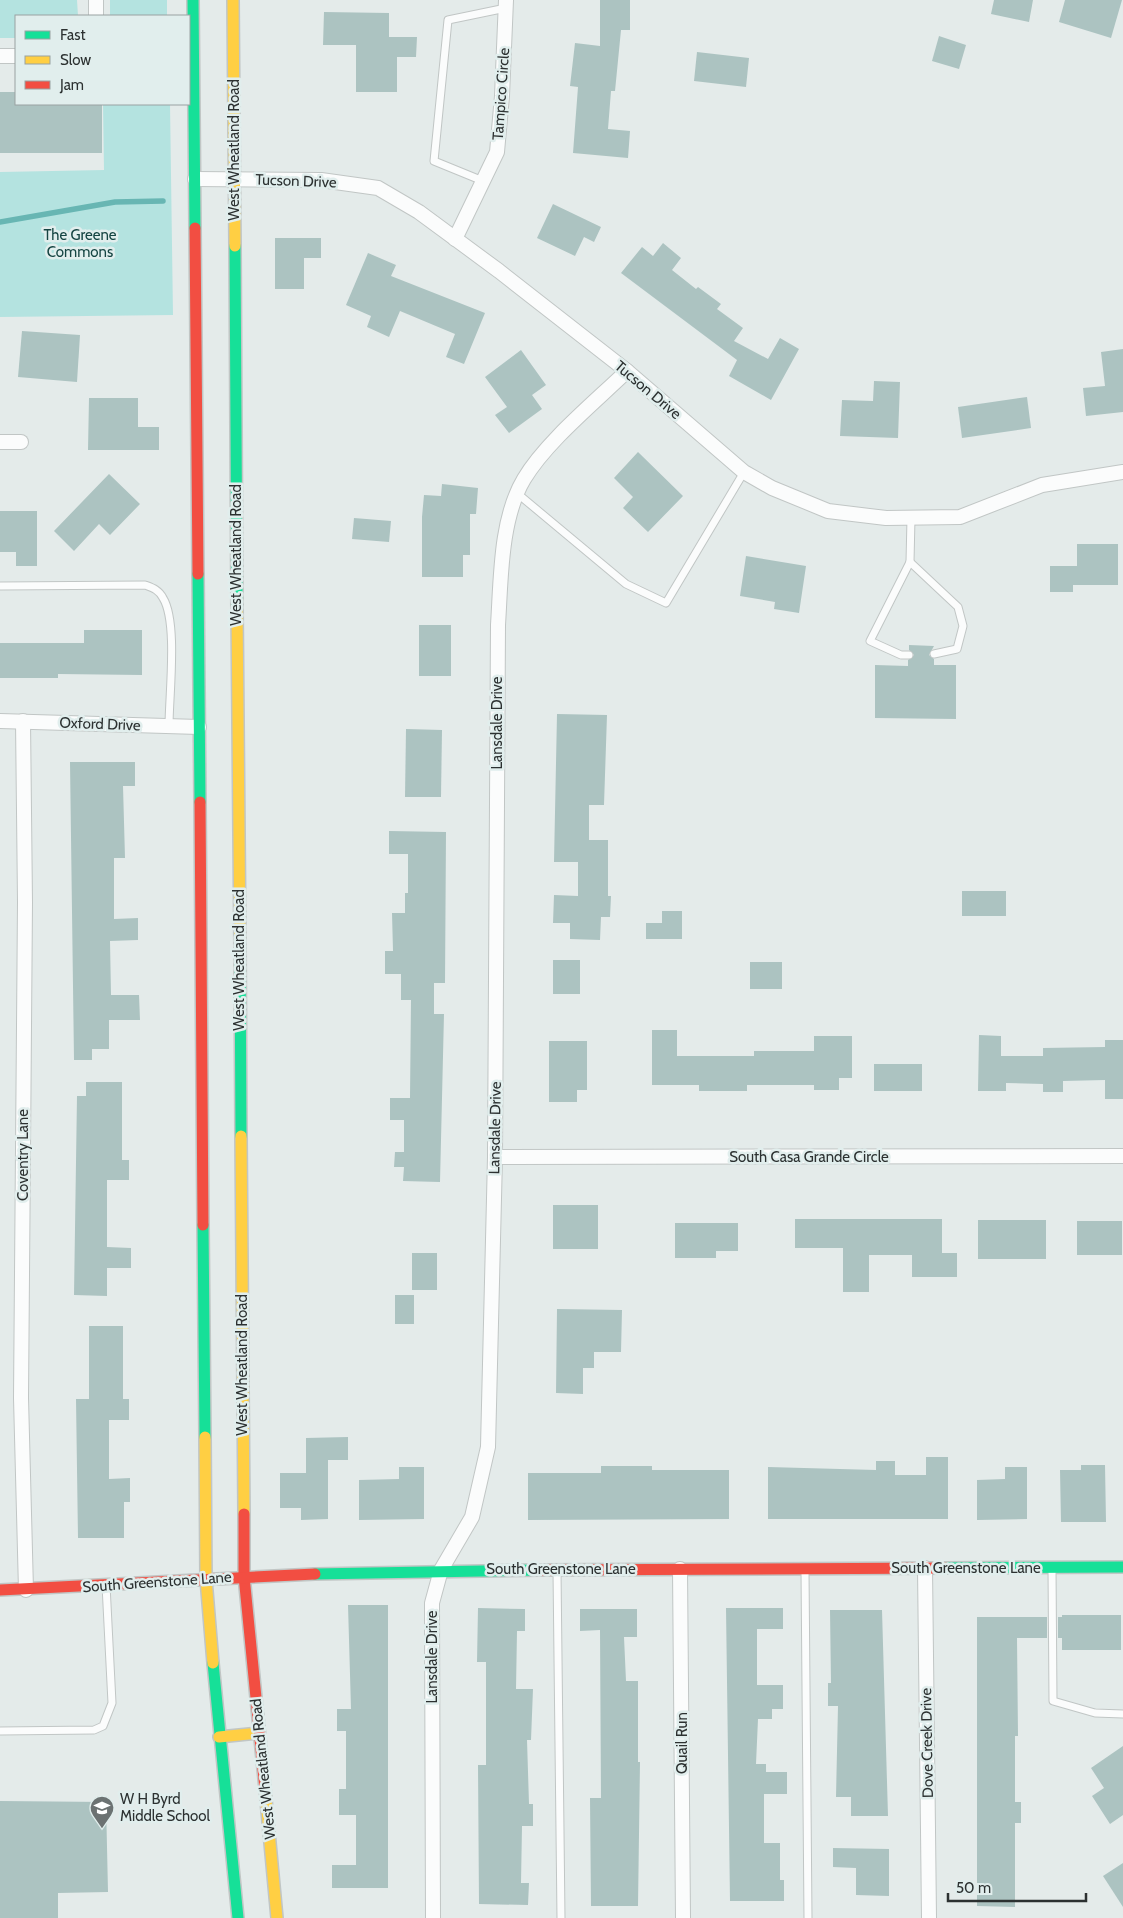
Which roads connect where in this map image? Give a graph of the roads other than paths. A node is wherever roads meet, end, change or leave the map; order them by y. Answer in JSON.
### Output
{"nodes":[{"id":1,"x":96,"y":0,"type":"edge"},
{"id":2,"x":193,"y":0,"type":"edge"},
{"id":3,"x":232,"y":0,"type":"edge"},
{"id":4,"x":506,"y":4,"type":"edge"},
{"id":5,"x":96,"y":15,"type":"edge"},
{"id":6,"x":0,"y":56,"type":"edge"},
{"id":7,"x":15,"y":56,"type":"edge"},
{"id":8,"x":191,"y":58,"type":"edge"},
{"id":9,"x":195,"y":179,"type":"junction"},
{"id":10,"x":234,"y":179,"type":"junction"},
{"id":11,"x":483,"y":181,"type":"junction"},
{"id":12,"x":455,"y":239,"type":"junction"},
{"id":13,"x":627,"y":372,"type":"junction"},
{"id":14,"x":0,"y":442,"type":"edge"},
{"id":15,"x":21,"y":442,"type":"dead end"},
{"id":16,"x":744,"y":472,"type":"junction"},
{"id":17,"x":1123,"y":472,"type":"edge"},
{"id":18,"x":518,"y":494,"type":"junction"},
{"id":19,"x":911,"y":518,"type":"junction"},
{"id":20,"x":910,"y":562,"type":"junction"},
{"id":21,"x":0,"y":586,"type":"edge"},
{"id":22,"x":934,"y":654,"type":"dead end"},
{"id":23,"x":909,"y":655,"type":"dead end"},
{"id":24,"x":0,"y":721,"type":"edge"},
{"id":25,"x":23,"y":721,"type":"junction"},
{"id":26,"x":169,"y":726,"type":"junction"},
{"id":27,"x":199,"y":727,"type":"junction"},
{"id":28,"x":1123,"y":1156,"type":"edge"},
{"id":29,"x":495,"y":1157,"type":"junction"},
{"id":30,"x":1052,"y":1567,"type":"junction"},
{"id":31,"x":1123,"y":1567,"type":"edge"},
{"id":32,"x":805,"y":1568,"type":"junction"},
{"id":33,"x":925,"y":1568,"type":"junction"},
{"id":34,"x":557,"y":1569,"type":"junction"},
{"id":35,"x":680,"y":1569,"type":"junction"},
{"id":36,"x":441,"y":1570,"type":"junction"},
{"id":37,"x":244,"y":1576,"type":"junction"},
{"id":38,"x":206,"y":1579,"type":"junction"},
{"id":39,"x":106,"y":1585,"type":"junction"},
{"id":40,"x":0,"y":1590,"type":"edge"},
{"id":41,"x":26,"y":1590,"type":"junction"},
{"id":42,"x":1123,"y":1714,"type":"edge"},
{"id":43,"x":0,"y":1731,"type":"edge"},
{"id":44,"x":259,"y":1733,"type":"junction"},
{"id":45,"x":219,"y":1737,"type":"junction"},
{"id":46,"x":238,"y":1918,"type":"edge"},
{"id":47,"x":278,"y":1918,"type":"edge"},
{"id":48,"x":433,"y":1918,"type":"edge"},
{"id":49,"x":561,"y":1918,"type":"edge"},
{"id":50,"x":683,"y":1918,"type":"edge"},
{"id":51,"x":808,"y":1918,"type":"edge"},
{"id":52,"x":929,"y":1918,"type":"edge"}],
"edges":[{"from":1,"to":5,"type":"street"},
{"from":2,"to":8,"type":"main road"},
{"from":3,"to":10,"type":"main road","name":"West Wheatland Road"},
{"from":4,"to":11,"type":"street","name":"Tampico Circle"},
{"from":4,"to":11,"type":"lane"},
{"from":6,"to":7,"type":"street"},
{"from":8,"to":9,"type":"main road"},
{"from":9,"to":10,"type":"street","name":"Tucson Drive"},
{"from":9,"to":27,"type":"main road"},
{"from":10,"to":12,"type":"street","name":"Tucson Drive"},
{"from":10,"to":37,"type":"main road","name":"West Wheatland Road"},
{"from":11,"to":12,"type":"street","name":"Tampico Circle"},
{"from":12,"to":13,"type":"street","name":"Tucson Drive"},
{"from":13,"to":16,"type":"street","name":"Tucson Drive"},
{"from":13,"to":18,"type":"street","name":"Lansdale Drive"},
{"from":14,"to":15,"type":"street"},
{"from":16,"to":18,"type":"lane"},
{"from":16,"to":19,"type":"street","name":"Tucson Drive"},
{"from":17,"to":19,"type":"street","name":"Tucson Drive"},
{"from":18,"to":29,"type":"street","name":"Lansdale Drive"},
{"from":19,"to":20,"type":"lane"},
{"from":20,"to":22,"type":"lane"},
{"from":20,"to":23,"type":"lane"},
{"from":21,"to":26,"type":"lane"},
{"from":24,"to":25,"type":"street","name":"Oxford Drive"},
{"from":25,"to":26,"type":"street","name":"Oxford Drive"},
{"from":25,"to":41,"type":"street","name":"Coventry Lane"},
{"from":26,"to":27,"type":"street","name":"Oxford Drive"},
{"from":27,"to":38,"type":"main road"},
{"from":28,"to":29,"type":"street","name":"South Casa Grande Circle"},
{"from":29,"to":36,"type":"street","name":"Lansdale Drive"},
{"from":30,"to":31,"type":"main road","name":"South Greenstone Lane"},
{"from":30,"to":33,"type":"main road","name":"South Greenstone Lane"},
{"from":30,"to":42,"type":"lane"},
{"from":32,"to":33,"type":"main road","name":"South Greenstone Lane"},
{"from":32,"to":35,"type":"main road","name":"South Greenstone Lane"},
{"from":32,"to":51,"type":"lane"},
{"from":33,"to":52,"type":"street","name":"Dove Creek Drive"},
{"from":34,"to":35,"type":"main road","name":"South Greenstone Lane"},
{"from":34,"to":36,"type":"main road","name":"South Greenstone Lane"},
{"from":34,"to":49,"type":"lane"},
{"from":35,"to":50,"type":"street","name":"Quail Run"},
{"from":36,"to":37,"type":"main road","name":"South Greenstone Lane"},
{"from":36,"to":48,"type":"street","name":"Lansdale Drive"},
{"from":37,"to":38,"type":"main road","name":"South Greenstone Lane"},
{"from":37,"to":44,"type":"main road","name":"West Wheatland Road"},
{"from":38,"to":39,"type":"main road","name":"South Greenstone Lane"},
{"from":38,"to":45,"type":"main road"},
{"from":39,"to":41,"type":"main road","name":"South Greenstone Lane"},
{"from":39,"to":43,"type":"lane"},
{"from":40,"to":41,"type":"main road","name":"South Greenstone Lane"},
{"from":44,"to":45,"type":"main road"},
{"from":44,"to":47,"type":"main road","name":"West Wheatland Road"},
{"from":45,"to":46,"type":"main road"}]}
